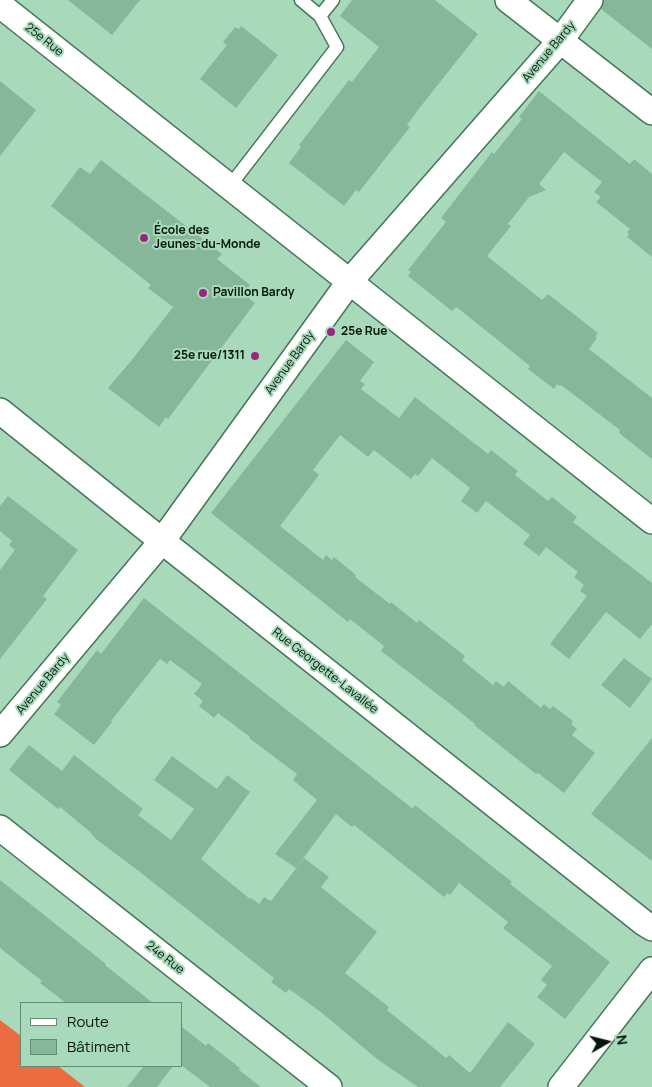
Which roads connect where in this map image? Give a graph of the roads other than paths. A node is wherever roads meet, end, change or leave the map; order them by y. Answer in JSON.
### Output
{"nodes":[{"id":1,"x":301,"y":0,"type":"edge"},
{"id":2,"x":333,"y":0,"type":"edge"},
{"id":3,"x":508,"y":0,"type":"edge"},
{"id":4,"x":590,"y":0,"type":"edge"},
{"id":5,"x":0,"y":5,"type":"edge"},
{"id":6,"x":320,"y":16,"type":"junction"},
{"id":7,"x":560,"y":41,"type":"junction"},
{"id":8,"x":652,"y":112,"type":"edge"},
{"id":9,"x":229,"y":187,"type":"junction"},
{"id":10,"x":350,"y":281,"type":"junction"},
{"id":11,"x":0,"y":411,"type":"edge"},
{"id":12,"x":652,"y":521,"type":"edge"},
{"id":13,"x":162,"y":541,"type":"junction"},
{"id":14,"x":0,"y":734,"type":"edge"},
{"id":15,"x":0,"y":828,"type":"edge"},
{"id":16,"x":652,"y":928,"type":"edge"},
{"id":17,"x":652,"y":970,"type":"edge"},
{"id":18,"x":329,"y":1087,"type":"edge"},
{"id":19,"x":561,"y":1087,"type":"edge"}],
"edges":[{"from":1,"to":6,"type":"lane"},
{"from":2,"to":6,"type":"lane"},
{"from":3,"to":7,"type":"street"},
{"from":4,"to":7,"type":"street","name":"Avenue Bardy"},
{"from":5,"to":9,"type":"street","name":"25e Rue"},
{"from":6,"to":9,"type":"lane"},
{"from":7,"to":8,"type":"street"},
{"from":7,"to":10,"type":"street","name":"Avenue Bardy"},
{"from":9,"to":10,"type":"street","name":"25e Rue"},
{"from":10,"to":12,"type":"street","name":"25e Rue"},
{"from":10,"to":13,"type":"street","name":"Avenue Bardy"},
{"from":11,"to":13,"type":"street","name":"Rue Georgette-Lavallée"},
{"from":13,"to":14,"type":"street","name":"Avenue Bardy"},
{"from":13,"to":16,"type":"street","name":"Rue Georgette-Lavallée"},
{"from":15,"to":18,"type":"street","name":"24e Rue"},
{"from":17,"to":19,"type":"street"}]}
